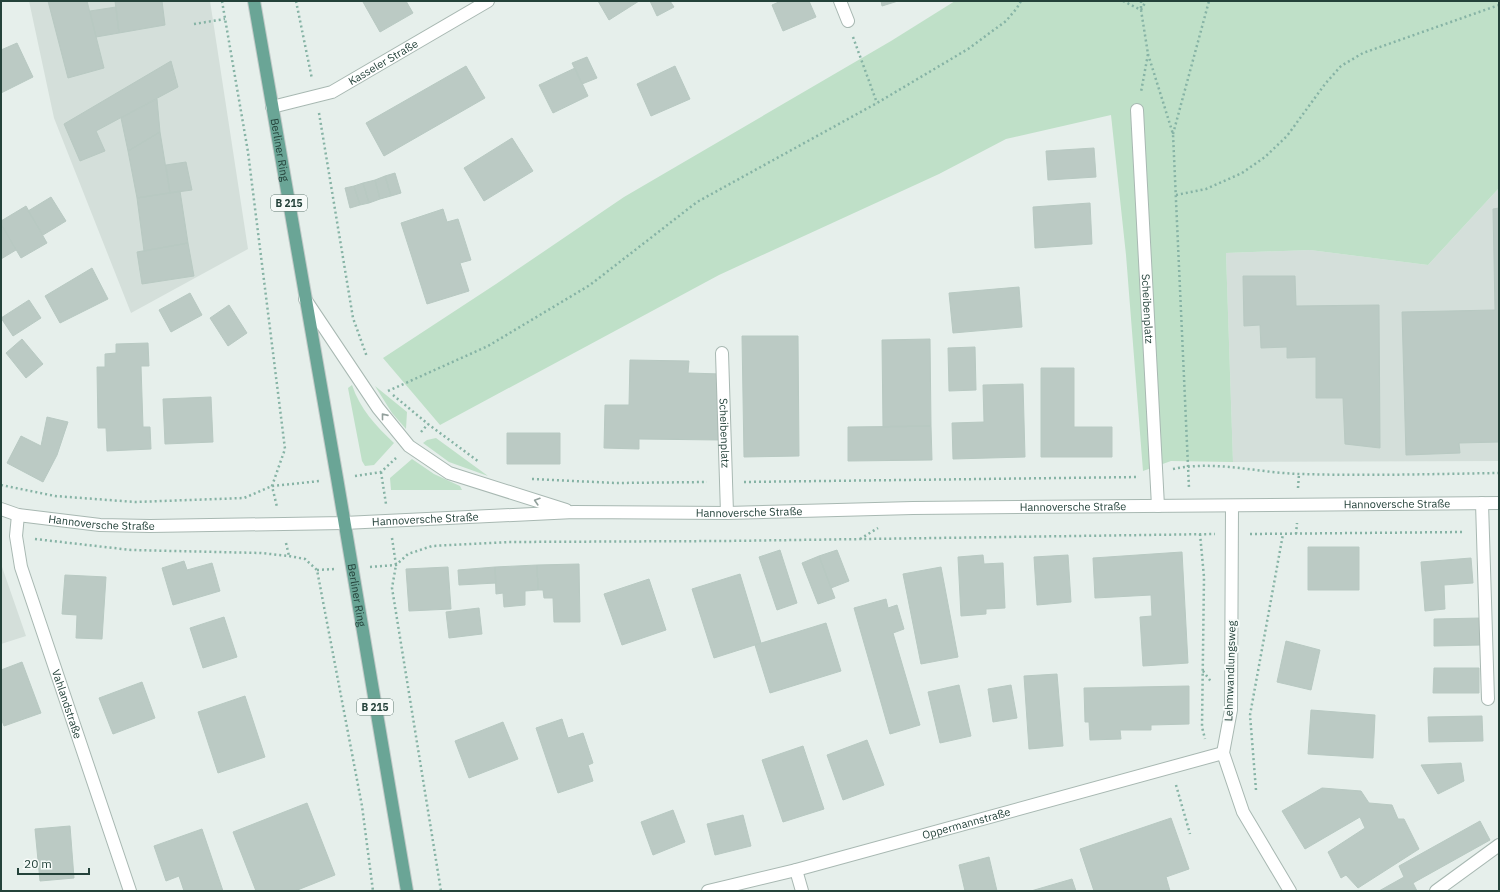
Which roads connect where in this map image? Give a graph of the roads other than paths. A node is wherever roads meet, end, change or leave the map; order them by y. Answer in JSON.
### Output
{"nodes":[{"id":1,"x":254,"y":1,"type":"edge"},
{"id":2,"x":488,"y":1,"type":"edge"},
{"id":3,"x":840,"y":1,"type":"edge"},
{"id":4,"x":848,"y":21,"type":"road end"},
{"id":5,"x":272,"y":107,"type":"junction"},
{"id":6,"x":1137,"y":110,"type":"road end"},
{"id":7,"x":306,"y":299,"type":"junction"},
{"id":8,"x":722,"y":353,"type":"dead end"},
{"id":9,"x":1482,"y":503,"type":"junction"},
{"id":10,"x":1499,"y":503,"type":"edge"},
{"id":11,"x":1158,"y":506,"type":"junction"},
{"id":12,"x":1232,"y":506,"type":"junction"},
{"id":13,"x":1,"y":509,"type":"edge"},
{"id":14,"x":574,"y":512,"type":"junction"},
{"id":15,"x":726,"y":513,"type":"junction"},
{"id":16,"x":18,"y":515,"type":"junction"},
{"id":17,"x":344,"y":522,"type":"junction"},
{"id":18,"x":1488,"y":699,"type":"dead end"},
{"id":19,"x":1223,"y":753,"type":"junction"},
{"id":20,"x":1499,"y":845,"type":"edge"},
{"id":21,"x":796,"y":870,"type":"junction"},
{"id":22,"x":130,"y":891,"type":"edge"},
{"id":23,"x":407,"y":891,"type":"edge"},
{"id":24,"x":708,"y":891,"type":"edge"},
{"id":25,"x":802,"y":891,"type":"edge"},
{"id":26,"x":1290,"y":891,"type":"edge"},
{"id":27,"x":1436,"y":891,"type":"edge"}],
"edges":[{"from":1,"to":5,"type":"main road","name":"Berliner Ring","number":"B 215"},
{"from":2,"to":5,"type":"street","name":"Kasseler Straße"},
{"from":3,"to":4,"type":"street"},
{"from":5,"to":7,"type":"main road","name":"Berliner Ring","number":"B 215"},
{"from":6,"to":11,"type":"street","name":"Scheibenplatz"},
{"from":14,"to":7,"type":"street","name":"Berliner Ring","one_way":true},
{"from":7,"to":17,"type":"main road","name":"Berliner Ring","number":"B 215"},
{"from":8,"to":15,"type":"street","name":"Scheibenplatz"},
{"from":9,"to":10,"type":"street","name":"Hannoversche Straße"},
{"from":9,"to":12,"type":"street","name":"Hannoversche Straße"},
{"from":9,"to":18,"type":"street"},
{"from":11,"to":12,"type":"street","name":"Hannoversche Straße"},
{"from":11,"to":15,"type":"street","name":"Hannoversche Straße"},
{"from":12,"to":19,"type":"street","name":"Lehmwandlungsweg"},
{"from":13,"to":16,"type":"street","name":"Hannoversche Straße"},
{"from":14,"to":15,"type":"street","name":"Hannoversche Straße"},
{"from":14,"to":17,"type":"street","name":"Hannoversche Straße"},
{"from":16,"to":17,"type":"street","name":"Hannoversche Straße"},
{"from":16,"to":22,"type":"street","name":"Vahlandstraße"},
{"from":17,"to":23,"type":"main road","name":"Berliner Ring","number":"B 215"},
{"from":19,"to":21,"type":"street","name":"Oppermannstraße"},
{"from":19,"to":26,"type":"street","name":"Lehmwandlungsweg"},
{"from":20,"to":27,"type":"street"},
{"from":21,"to":24,"type":"street","name":"Oppermannstraße"},
{"from":21,"to":25,"type":"street"}]}
